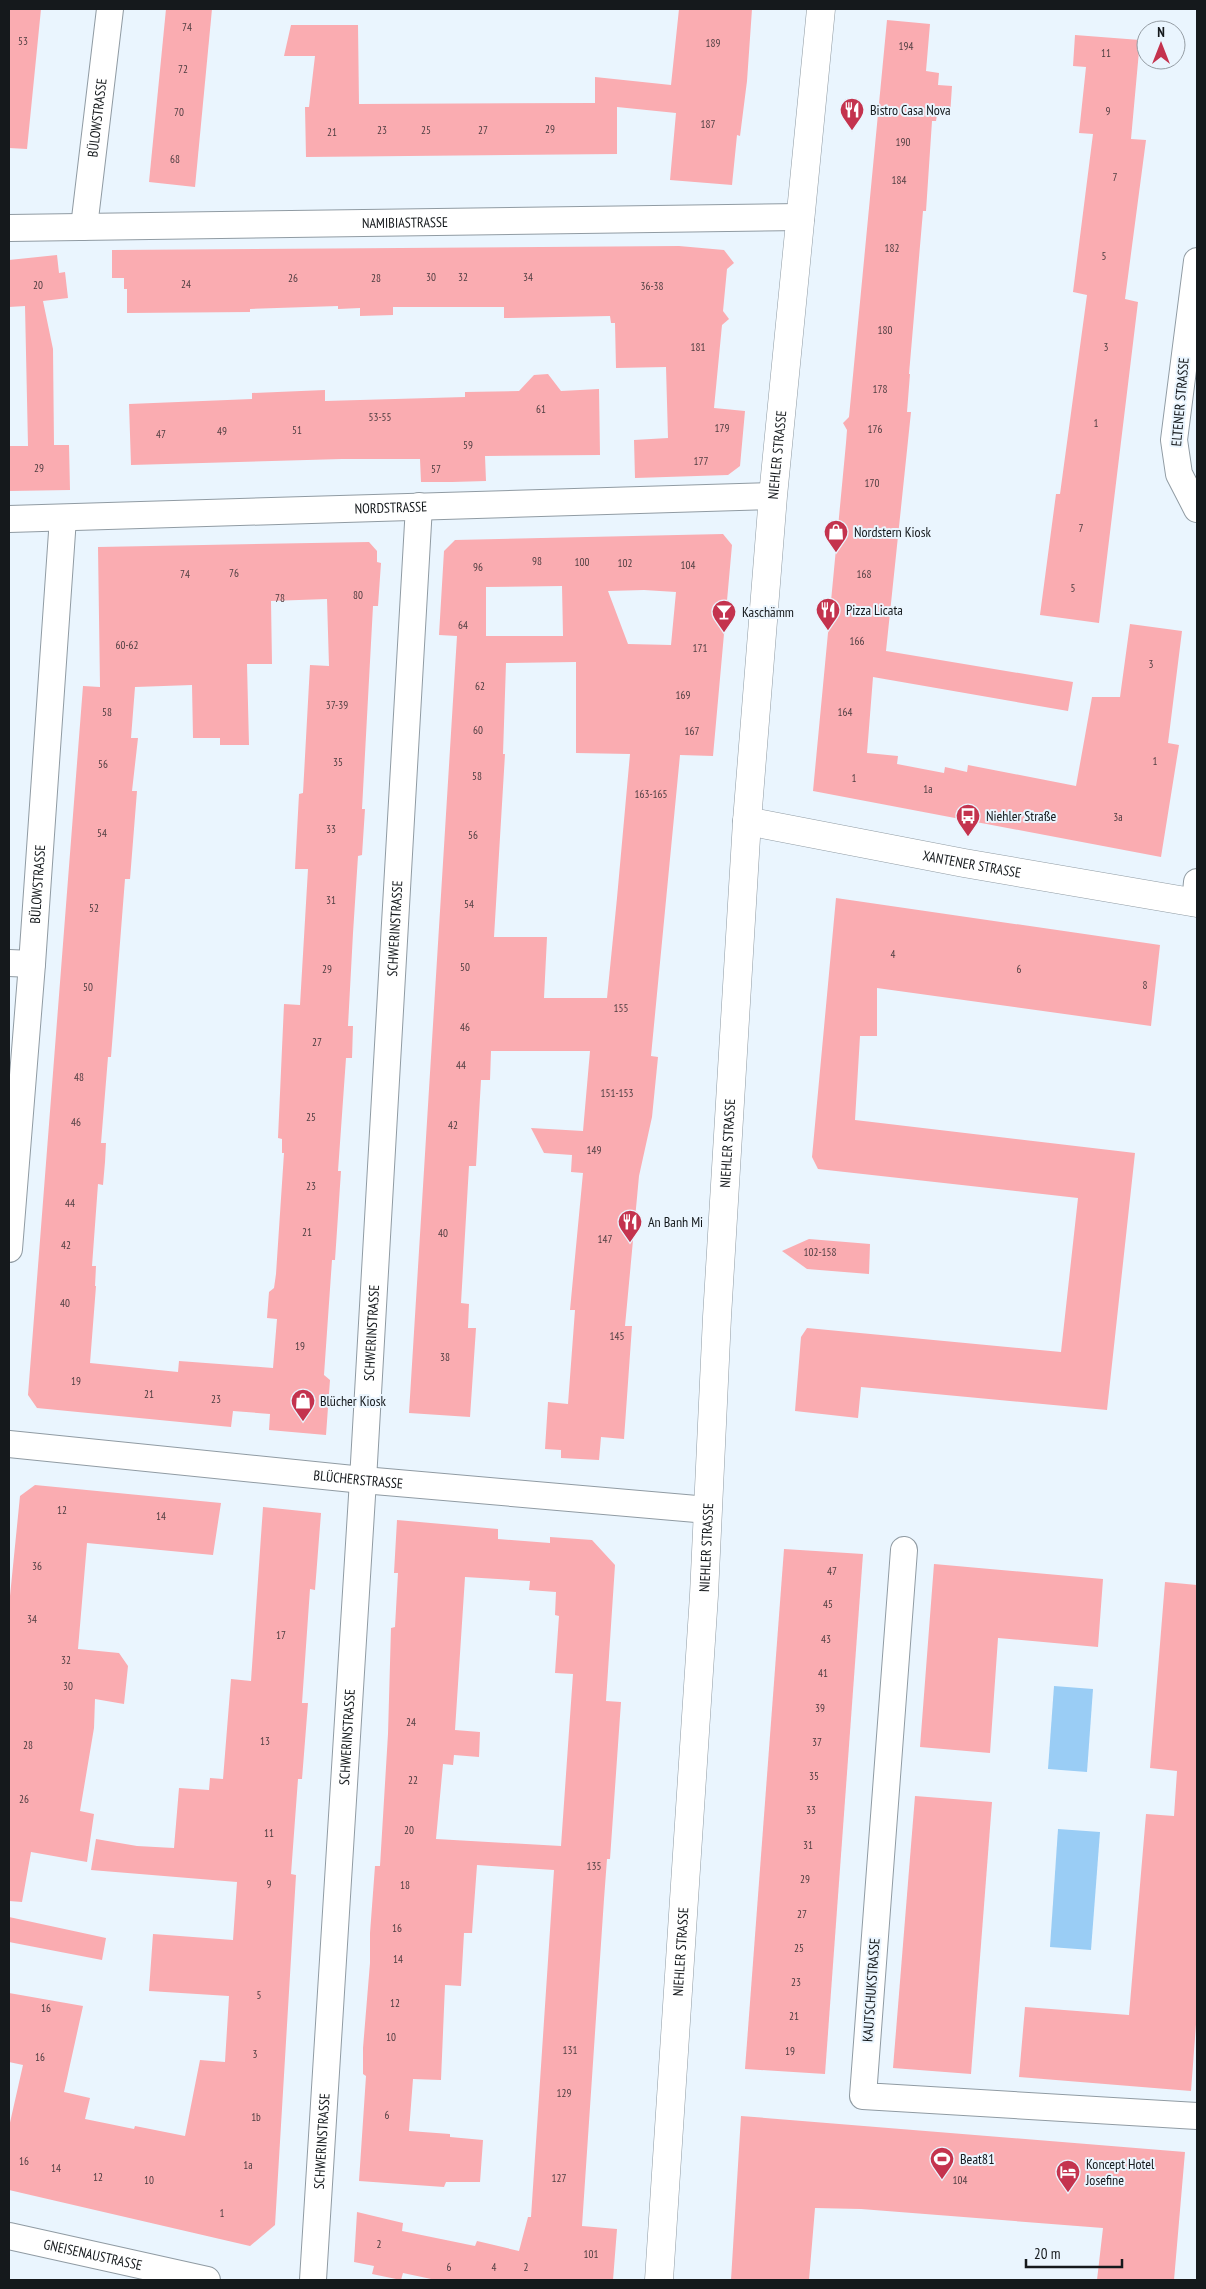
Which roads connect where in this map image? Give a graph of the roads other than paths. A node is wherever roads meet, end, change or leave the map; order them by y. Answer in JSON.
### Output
{"nodes":[{"id":1,"x":110,"y":9,"type":"edge"},
{"id":2,"x":821,"y":9,"type":"edge"},
{"id":3,"x":801,"y":217,"type":"junction"},
{"id":4,"x":84,"y":227,"type":"junction"},
{"id":5,"x":9,"y":228,"type":"edge"},
{"id":6,"x":1197,"y":260,"type":"edge"},
{"id":7,"x":774,"y":496,"type":"junction"},
{"id":8,"x":419,"y":506,"type":"junction"},
{"id":9,"x":1197,"y":509,"type":"edge"},
{"id":10,"x":63,"y":518,"type":"junction"},
{"id":11,"x":9,"y":519,"type":"edge"},
{"id":12,"x":747,"y":821,"type":"junction"},
{"id":13,"x":1196,"y":896,"type":"edge"},
{"id":14,"x":20,"y":963,"type":"edge"},
{"id":15,"x":9,"y":1250,"type":"edge"},
{"id":16,"x":9,"y":1444,"type":"edge"},
{"id":17,"x":363,"y":1480,"type":"junction"},
{"id":18,"x":708,"y":1510,"type":"junction"},
{"id":19,"x":904,"y":1550,"type":"dead end"},
{"id":20,"x":1197,"y":2116,"type":"edge"},
{"id":21,"x":9,"y":2236,"type":"edge"},
{"id":22,"x":207,"y":2280,"type":"edge"},
{"id":23,"x":313,"y":2280,"type":"edge"},
{"id":24,"x":659,"y":2280,"type":"edge"}],
"edges":[{"from":1,"to":4,"type":"street","name":"BÜLOWSTRASSE"},
{"from":2,"to":3,"type":"street","name":"NIEHLER STRASSE"},
{"from":3,"to":4,"type":"street","name":"NAMIBIASTRASSE"},
{"from":3,"to":7,"type":"street","name":"NIEHLER STRASSE"},
{"from":4,"to":5,"type":"street","name":"NAMIBIASTRASSE"},
{"from":6,"to":9,"type":"street","name":"ELTENER STRASSE"},
{"from":7,"to":8,"type":"street","name":"NORDSTRASSE"},
{"from":7,"to":12,"type":"street","name":"NIEHLER STRASSE"},
{"from":8,"to":10,"type":"street","name":"NORDSTRASSE"},
{"from":8,"to":17,"type":"street","name":"SCHWERINSTRASSE"},
{"from":10,"to":11,"type":"street","name":"NORDSTRASSE"},
{"from":10,"to":14,"type":"street","name":"BÜLOWSTRASSE"},
{"from":12,"to":13,"type":"street","name":"XANTENER STRASSE"},
{"from":12,"to":18,"type":"street","name":"NIEHLER STRASSE"},
{"from":14,"to":15,"type":"street","name":"BÜLOWSTRASSE"},
{"from":16,"to":17,"type":"street","name":"BLÜCHERSTRASSE"},
{"from":17,"to":18,"type":"street","name":"BLÜCHERSTRASSE"},
{"from":17,"to":23,"type":"street","name":"SCHWERINSTRASSE"},
{"from":18,"to":24,"type":"street","name":"NIEHLER STRASSE"},
{"from":19,"to":20,"type":"street","name":"KAUTSCHUKSTRASSE"},
{"from":21,"to":22,"type":"street","name":"GNEISENAUSTRASSE"}]}
